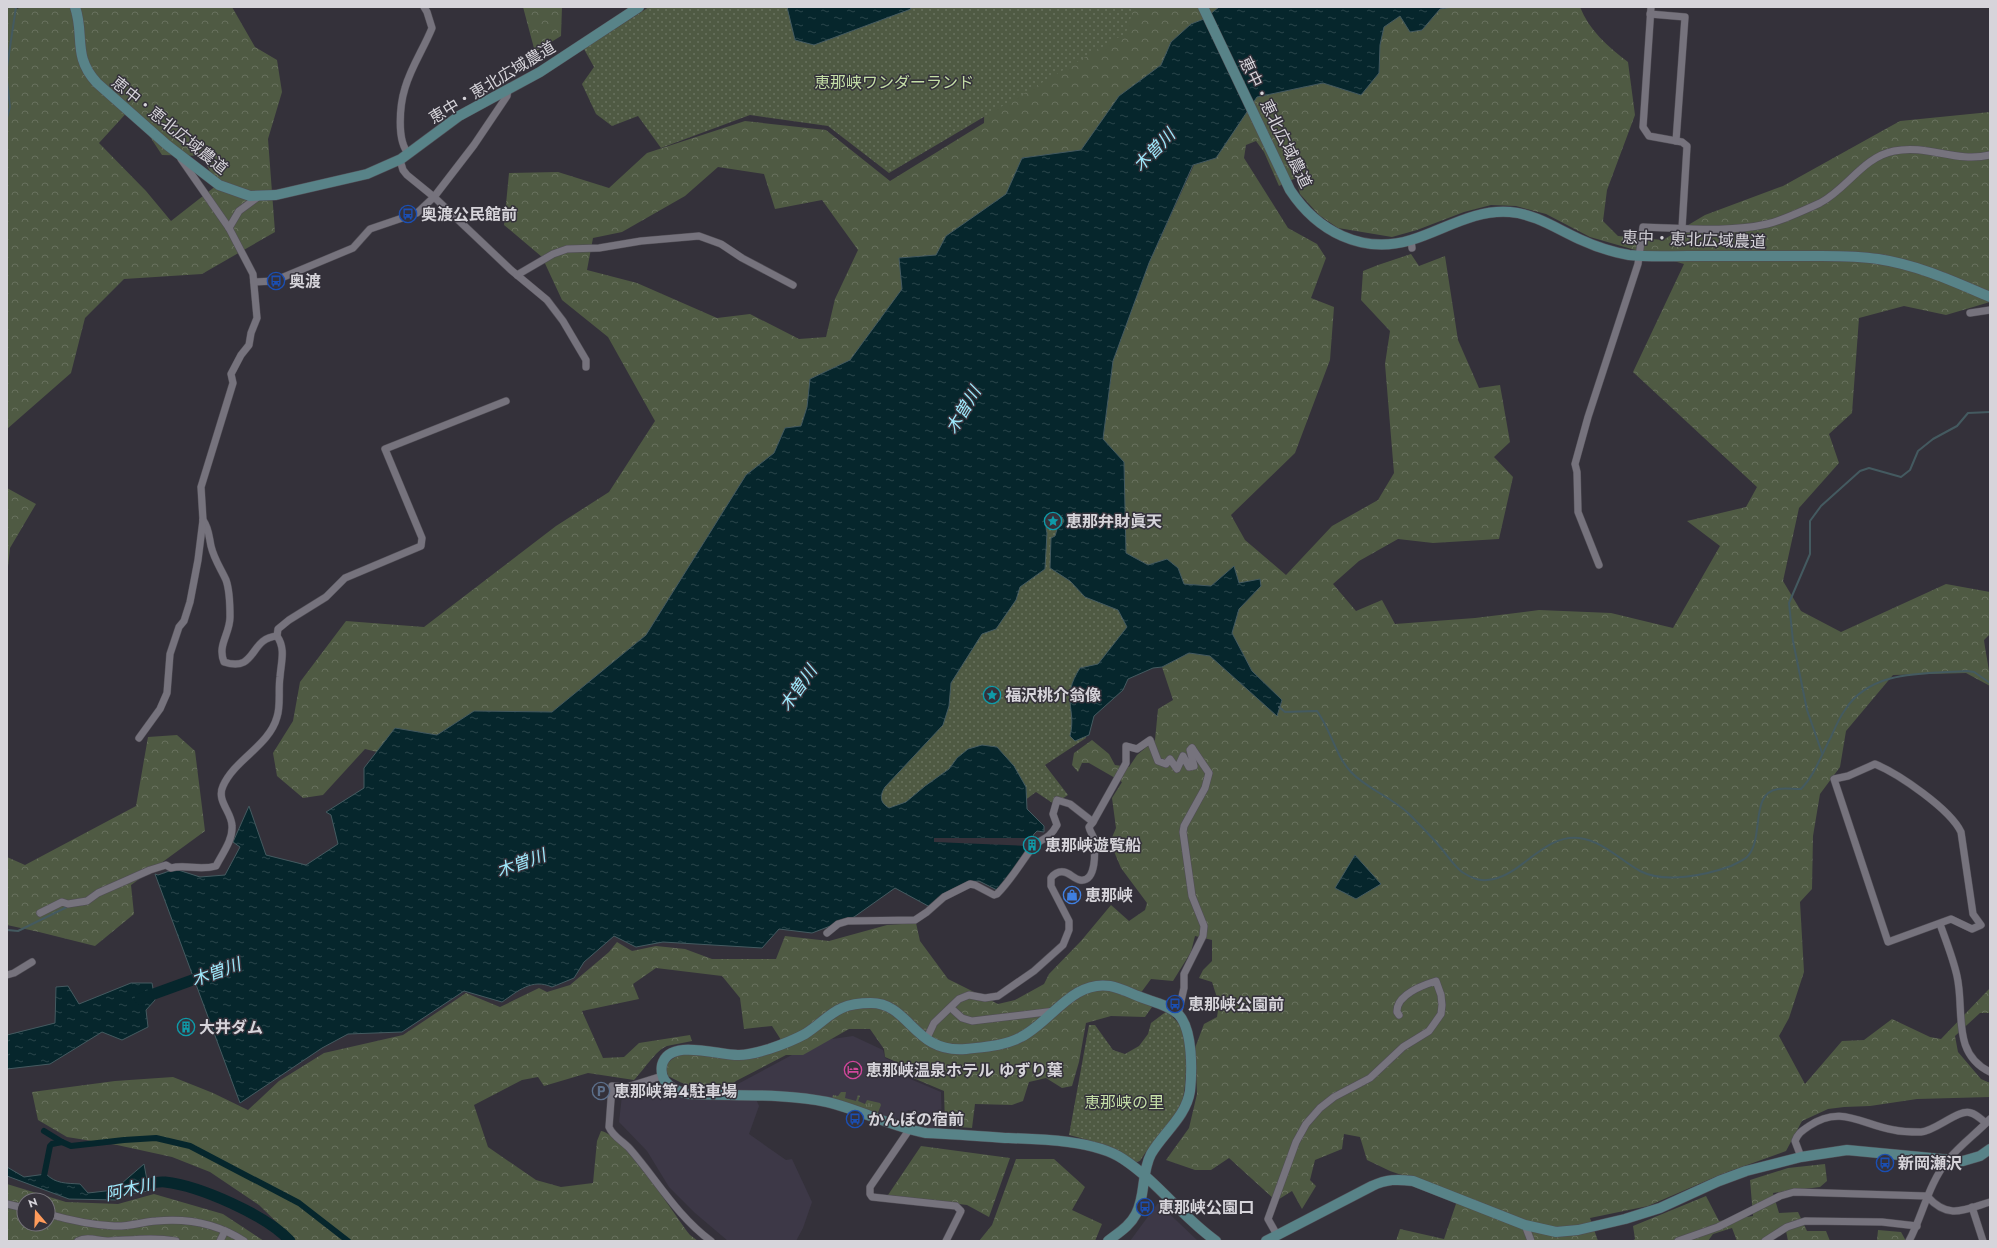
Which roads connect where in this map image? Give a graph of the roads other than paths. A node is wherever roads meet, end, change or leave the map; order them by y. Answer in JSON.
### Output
{"nodes":[{"id":1,"x":75,"y":7,"type":"edge"},
{"id":2,"x":424,"y":7,"type":"edge"},
{"id":3,"x":639,"y":7,"type":"edge"},
{"id":4,"x":1203,"y":7,"type":"edge"},
{"id":5,"x":1651,"y":10,"type":"edge"},
{"id":6,"x":508,"y":90,"type":"junction"},
{"id":7,"x":1676,"y":141,"type":"junction"},
{"id":8,"x":177,"y":153,"type":"junction"},
{"id":9,"x":1990,"y":155,"type":"edge"},
{"id":10,"x":404,"y":157,"type":"junction"},
{"id":11,"x":258,"y":197,"type":"junction"},
{"id":12,"x":434,"y":198,"type":"junction"},
{"id":13,"x":229,"y":228,"type":"junction"},
{"id":14,"x":1682,"y":228,"type":"junction"},
{"id":15,"x":1640,"y":255,"type":"junction"},
{"id":16,"x":517,"y":275,"type":"junction"},
{"id":17,"x":254,"y":282,"type":"junction"},
{"id":18,"x":793,"y":285,"type":"dead end"},
{"id":19,"x":1990,"y":297,"type":"edge"},
{"id":20,"x":1990,"y":310,"type":"edge"},
{"id":21,"x":1970,"y":313,"type":"dead end"},
{"id":22,"x":586,"y":367,"type":"dead end"},
{"id":23,"x":506,"y":401,"type":"dead end"},
{"id":24,"x":203,"y":520,"type":"junction"},
{"id":25,"x":1599,"y":565,"type":"dead end"},
{"id":26,"x":277,"y":636,"type":"junction"},
{"id":27,"x":139,"y":738,"type":"dead end"},
{"id":28,"x":1092,"y":822,"type":"junction"},
{"id":29,"x":40,"y":913,"type":"dead end"},
{"id":30,"x":1940,"y":924,"type":"junction"},
{"id":31,"x":827,"y":933,"type":"dead end"},
{"id":32,"x":32,"y":962,"type":"dead end"},
{"id":33,"x":7,"y":975,"type":"edge"},
{"id":34,"x":950,"y":1008,"type":"junction"},
{"id":35,"x":1055,"y":1011,"type":"junction"},
{"id":36,"x":1178,"y":1014,"type":"junction"},
{"id":37,"x":1399,"y":1015,"type":"dead end"},
{"id":38,"x":926,"y":1040,"type":"junction"},
{"id":39,"x":1990,"y":1072,"type":"edge"},
{"id":40,"x":662,"y":1076,"type":"junction"},
{"id":41,"x":1988,"y":1121,"type":"edge"},
{"id":42,"x":909,"y":1130,"type":"junction"},
{"id":43,"x":1990,"y":1148,"type":"edge"},
{"id":44,"x":1801,"y":1157,"type":"junction"},
{"id":45,"x":1948,"y":1161,"type":"junction"},
{"id":46,"x":1144,"y":1174,"type":"junction"},
{"id":47,"x":1927,"y":1196,"type":"junction"},
{"id":48,"x":1990,"y":1202,"type":"edge"},
{"id":49,"x":1972,"y":1207,"type":"junction"},
{"id":50,"x":56,"y":1216,"type":"edge"},
{"id":51,"x":1525,"y":1225,"type":"junction"},
{"id":52,"x":1917,"y":1226,"type":"junction"},
{"id":53,"x":225,"y":1230,"type":"junction"},
{"id":54,"x":1277,"y":1236,"type":"junction"},
{"id":55,"x":78,"y":1241,"type":"edge"},
{"id":56,"x":176,"y":1241,"type":"edge"},
{"id":57,"x":220,"y":1241,"type":"edge"},
{"id":58,"x":244,"y":1241,"type":"edge"},
{"id":59,"x":711,"y":1241,"type":"edge"},
{"id":60,"x":946,"y":1241,"type":"edge"},
{"id":61,"x":1108,"y":1241,"type":"edge"},
{"id":62,"x":1216,"y":1241,"type":"edge"},
{"id":63,"x":1266,"y":1241,"type":"edge"},
{"id":64,"x":1531,"y":1241,"type":"edge"},
{"id":65,"x":1678,"y":1241,"type":"edge"},
{"id":66,"x":1765,"y":1241,"type":"edge"},
{"id":67,"x":1909,"y":1241,"type":"edge"},
{"id":68,"x":1983,"y":1241,"type":"edge"}],
"edges":[{"from":1,"to":8,"type":"street","name":"恵中・恵北広域農道"},
{"from":2,"to":10,"type":"street"},
{"from":3,"to":6,"type":"street","name":"恵中・恵北広域農道"},
{"from":4,"to":15,"type":"street","name":"恵中・恵北広域農道"},
{"from":5,"to":7,"type":"street"},
{"from":5,"to":7,"type":"street"},
{"from":6,"to":10,"type":"street","name":"恵中・恵北広域農道"},
{"from":6,"to":12,"type":"street"},
{"from":7,"to":14,"type":"street"},
{"from":8,"to":11,"type":"street","name":"恵中・恵北広域農道"},
{"from":8,"to":13,"type":"street"},
{"from":9,"to":14,"type":"street"},
{"from":10,"to":11,"type":"street","name":"恵中・恵北広域農道"},
{"from":10,"to":12,"type":"street"},
{"from":11,"to":13,"type":"street"},
{"from":12,"to":16,"type":"street"},
{"from":12,"to":17,"type":"street"},
{"from":13,"to":17,"type":"street"},
{"from":14,"to":15,"type":"street"},
{"from":15,"to":19,"type":"street","name":"恵中・恵北広域農道"},
{"from":15,"to":25,"type":"street"},
{"from":16,"to":18,"type":"street"},
{"from":16,"to":22,"type":"street"},
{"from":17,"to":24,"type":"street"},
{"from":20,"to":21,"type":"street"},
{"from":23,"to":26,"type":"street"},
{"from":24,"to":26,"type":"street"},
{"from":24,"to":27,"type":"street"},
{"from":26,"to":29,"type":"street"},
{"from":28,"to":31,"type":"street"},
{"from":28,"to":34,"type":"street"},
{"from":28,"to":36,"type":"street"},
{"from":30,"to":30,"type":"street"},
{"from":30,"to":39,"type":"street"},
{"from":32,"to":33,"type":"street"},
{"from":34,"to":35,"type":"street"},
{"from":34,"to":38,"type":"street"},
{"from":35,"to":36,"type":"street"},
{"from":35,"to":38,"type":"street"},
{"from":36,"to":46,"type":"street"},
{"from":37,"to":54,"type":"street"},
{"from":38,"to":40,"type":"street"},
{"from":40,"to":42,"type":"street"},
{"from":40,"to":59,"type":"street"},
{"from":41,"to":44,"type":"street"},
{"from":41,"to":45,"type":"street"},
{"from":42,"to":46,"type":"street"},
{"from":42,"to":60,"type":"street"},
{"from":43,"to":45,"type":"street"},
{"from":44,"to":45,"type":"street"},
{"from":44,"to":51,"type":"street"},
{"from":45,"to":47,"type":"street"},
{"from":46,"to":61,"type":"street"},
{"from":46,"to":62,"type":"street"},
{"from":47,"to":49,"type":"street"},
{"from":47,"to":52,"type":"street"},
{"from":47,"to":65,"type":"street"},
{"from":48,"to":49,"type":"street"},
{"from":49,"to":68,"type":"street"},
{"from":50,"to":53,"type":"street"},
{"from":51,"to":54,"type":"street"},
{"from":51,"to":64,"type":"street"},
{"from":52,"to":66,"type":"street"},
{"from":52,"to":67,"type":"street"},
{"from":53,"to":57,"type":"street"},
{"from":53,"to":58,"type":"street"},
{"from":54,"to":63,"type":"street"},
{"from":55,"to":56,"type":"street"}]}
